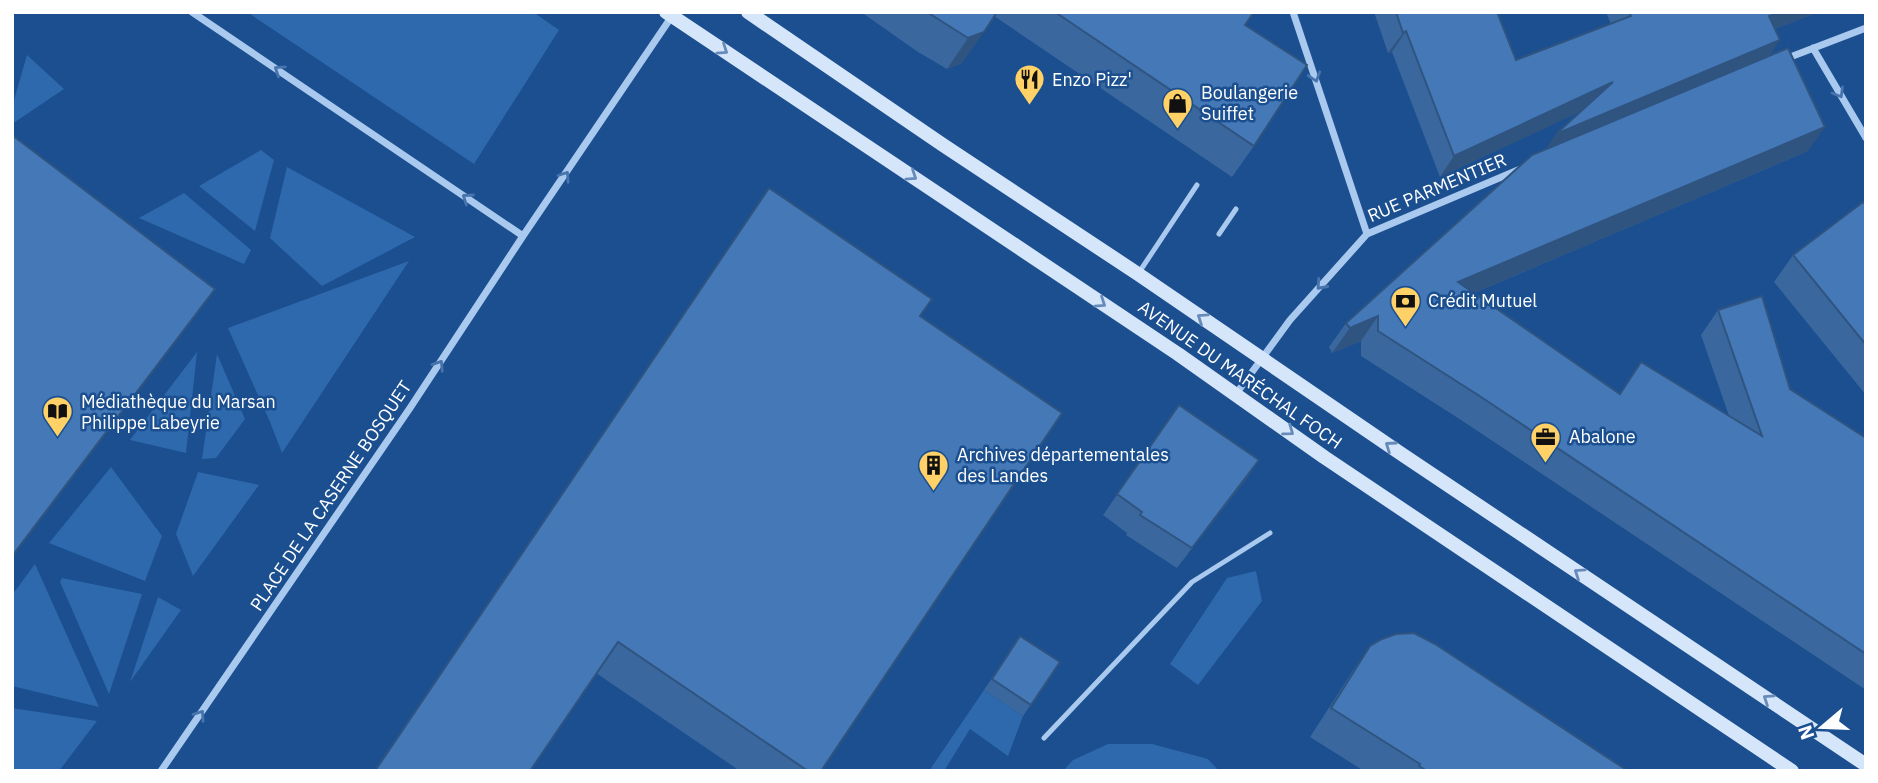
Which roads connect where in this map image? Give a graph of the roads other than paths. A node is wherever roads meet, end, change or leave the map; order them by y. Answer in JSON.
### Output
{"nodes":[{"id":1,"x":192,"y":12,"type":"edge"},
{"id":2,"x":748,"y":12,"type":"edge"},
{"id":3,"x":1293,"y":12,"type":"edge"},
{"id":4,"x":669,"y":14,"type":"edge"},
{"id":5,"x":1866,"y":29,"type":"edge"},
{"id":6,"x":1813,"y":47,"type":"junction"},
{"id":7,"x":1774,"y":64,"type":"edge"},
{"id":8,"x":1866,"y":138,"type":"edge"},
{"id":9,"x":1532,"y":165,"type":"edge"},
{"id":10,"x":1197,"y":185,"type":"dead end"},
{"id":11,"x":1236,"y":209,"type":"dead end"},
{"id":12,"x":1219,"y":234,"type":"dead end"},
{"id":13,"x":1367,"y":234,"type":"junction"},
{"id":14,"x":523,"y":236,"type":"junction"},
{"id":15,"x":1138,"y":274,"type":"junction"},
{"id":16,"x":1261,"y":358,"type":"junction"},
{"id":17,"x":1236,"y":394,"type":"junction"},
{"id":18,"x":1269,"y":533,"type":"dead end"},
{"id":19,"x":1044,"y":737,"type":"dead end"},
{"id":20,"x":1866,"y":765,"type":"edge"},
{"id":21,"x":161,"y":771,"type":"edge"},
{"id":22,"x":1792,"y":771,"type":"edge"}],
"edges":[{"from":14,"to":1,"type":"street","one_way":true},
{"from":2,"to":15,"type":"main road","name":"AVENUE DU MARÉCHAL FOCH"},
{"from":3,"to":13,"type":"street","one_way":true},
{"from":14,"to":4,"type":"street","name":"PLACE DE LA CASERNE BOSQUET","one_way":true},
{"from":4,"to":17,"type":"main road","name":"AVENUE DU MARÉCHAL FOCH","one_way":true},
{"from":5,"to":6,"type":"street"},
{"from":6,"to":7,"type":"street"},
{"from":6,"to":8,"type":"street","one_way":true},
{"from":9,"to":13,"type":"street","name":"RUE PARMENTIER"},
{"from":10,"to":15,"type":"lane"},
{"from":11,"to":12,"type":"lane"},
{"from":13,"to":16,"type":"street","name":"RUE PARMENTIER","one_way":true},
{"from":21,"to":14,"type":"street","name":"PLACE DE LA CASERNE BOSQUET","one_way":true},
{"from":16,"to":15,"type":"main road","name":"AVENUE DU MARÉCHAL FOCH","one_way":true},
{"from":16,"to":17,"type":"street","name":"RUE PARMENTIER"},
{"from":20,"to":16,"type":"main road","name":"AVENUE DU MARÉCHAL FOCH","one_way":true},
{"from":17,"to":22,"type":"main road","name":"AVENUE DU MARÉCHAL FOCH","one_way":true},
{"from":18,"to":19,"type":"lane"}]}
